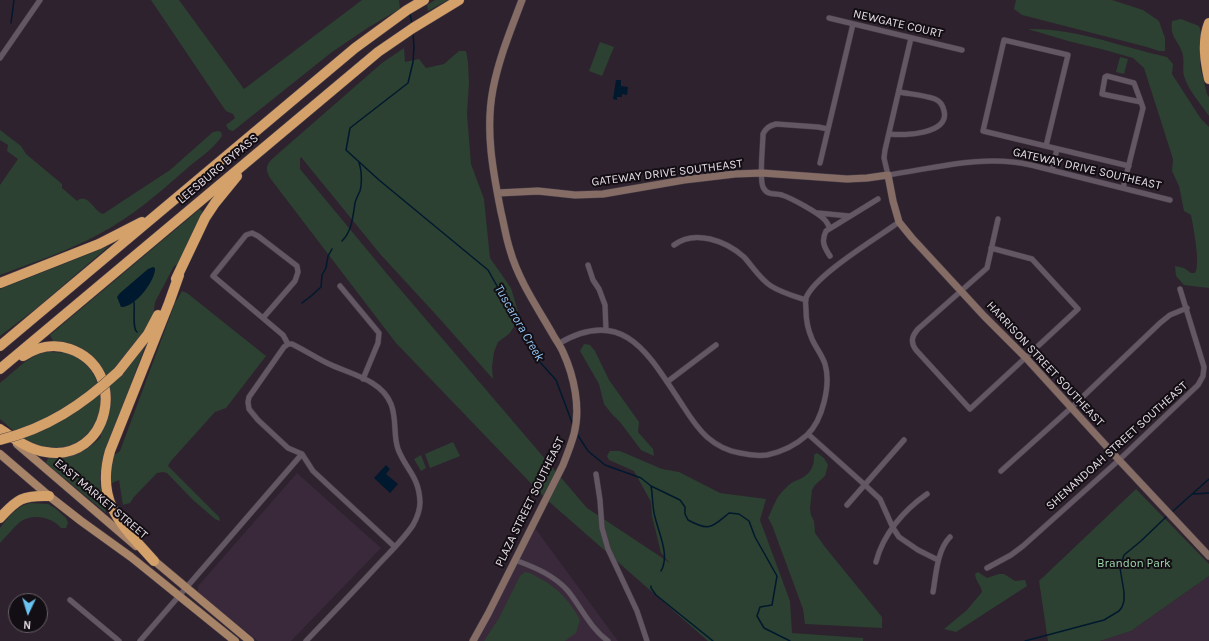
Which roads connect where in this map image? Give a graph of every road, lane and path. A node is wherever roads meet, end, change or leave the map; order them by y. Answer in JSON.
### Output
{"nodes":[{"id":1,"x":40,"y":0,"type":"edge"},
{"id":2,"x":424,"y":0,"type":"edge"},
{"id":3,"x":459,"y":0,"type":"edge"},
{"id":4,"x":522,"y":0,"type":"edge"},
{"id":5,"x":829,"y":18,"type":"dead end"},
{"id":6,"x":1209,"y":23,"type":"edge"},
{"id":7,"x":853,"y":24,"type":"junction"},
{"id":8,"x":911,"y":38,"type":"junction"},
{"id":9,"x":962,"y":50,"type":"dead end"},
{"id":10,"x":2,"y":51,"type":"edge"},
{"id":11,"x":0,"y":58,"type":"edge"},
{"id":12,"x":1209,"y":78,"type":"edge"},
{"id":13,"x":898,"y":92,"type":"junction"},
{"id":14,"x":1141,"y":102,"type":"junction"},
{"id":15,"x":828,"y":129,"type":"junction"},
{"id":16,"x":890,"y":134,"type":"junction"},
{"id":17,"x":280,"y":136,"type":"junction"},
{"id":18,"x":1046,"y":146,"type":"junction"},
{"id":19,"x":1057,"y":149,"type":"junction"},
{"id":20,"x":820,"y":163,"type":"dead end"},
{"id":21,"x":1129,"y":166,"type":"junction"},
{"id":22,"x":1052,"y":170,"type":"junction"},
{"id":23,"x":762,"y":174,"type":"junction"},
{"id":24,"x":888,"y":175,"type":"junction"},
{"id":25,"x":1123,"y":188,"type":"junction"},
{"id":26,"x":498,"y":193,"type":"junction"},
{"id":27,"x":878,"y":198,"type":"dead end"},
{"id":28,"x":1170,"y":200,"type":"dead end"},
{"id":29,"x":161,"y":211,"type":"junction"},
{"id":30,"x":817,"y":213,"type":"junction"},
{"id":31,"x":849,"y":216,"type":"junction"},
{"id":32,"x":998,"y":219,"type":"dead end"},
{"id":33,"x":899,"y":222,"type":"junction"},
{"id":34,"x":830,"y":228,"type":"junction"},
{"id":35,"x":674,"y":246,"type":"dead end"},
{"id":36,"x":991,"y":248,"type":"junction"},
{"id":37,"x":830,"y":256,"type":"dead end"},
{"id":38,"x":588,"y":265,"type":"dead end"},
{"id":39,"x":179,"y":275,"type":"junction"},
{"id":40,"x":0,"y":283,"type":"edge"},
{"id":41,"x":340,"y":286,"type":"dead end"},
{"id":42,"x":1180,"y":289,"type":"dead end"},
{"id":43,"x":961,"y":291,"type":"junction"},
{"id":44,"x":806,"y":300,"type":"junction"},
{"id":45,"x":1187,"y":308,"type":"junction"},
{"id":46,"x":263,"y":318,"type":"junction"},
{"id":47,"x":606,"y":330,"type":"junction"},
{"id":48,"x":288,"y":344,"type":"junction"},
{"id":49,"x":558,"y":344,"type":"junction"},
{"id":50,"x":0,"y":346,"type":"edge"},
{"id":51,"x":716,"y":346,"type":"dead end"},
{"id":52,"x":1026,"y":358,"type":"junction"},
{"id":53,"x":0,"y":370,"type":"edge"},
{"id":54,"x":363,"y":379,"type":"junction"},
{"id":55,"x":667,"y":382,"type":"junction"},
{"id":56,"x":1071,"y":408,"type":"junction"},
{"id":57,"x":0,"y":433,"type":"edge"},
{"id":58,"x":808,"y":434,"type":"junction"},
{"id":59,"x":904,"y":440,"type":"dead end"},
{"id":60,"x":0,"y":454,"type":"edge"},
{"id":61,"x":302,"y":454,"type":"junction"},
{"id":62,"x":1119,"y":460,"type":"junction"},
{"id":63,"x":1001,"y":471,"type":"dead end"},
{"id":64,"x":596,"y":474,"type":"dead end"},
{"id":65,"x":865,"y":484,"type":"junction"},
{"id":66,"x":927,"y":494,"type":"dead end"},
{"id":67,"x":49,"y":496,"type":"junction"},
{"id":68,"x":847,"y":505,"type":"dead end"},
{"id":69,"x":0,"y":518,"type":"edge"},
{"id":70,"x":893,"y":528,"type":"junction"},
{"id":71,"x":950,"y":537,"type":"dead end"},
{"id":72,"x":395,"y":547,"type":"junction"},
{"id":73,"x":1209,"y":556,"type":"edge"},
{"id":74,"x":515,"y":560,"type":"junction"},
{"id":75,"x":938,"y":560,"type":"junction"},
{"id":76,"x":154,"y":561,"type":"junction"},
{"id":77,"x":876,"y":562,"type":"dead end"},
{"id":78,"x":987,"y":568,"type":"dead end"},
{"id":79,"x":186,"y":588,"type":"junction"},
{"id":80,"x":933,"y":592,"type":"dead end"},
{"id":81,"x":179,"y":596,"type":"junction"},
{"id":82,"x":70,"y":600,"type":"dead end"},
{"id":83,"x":119,"y":641,"type":"edge"},
{"id":84,"x":140,"y":641,"type":"edge"},
{"id":85,"x":235,"y":641,"type":"edge"},
{"id":86,"x":250,"y":641,"type":"edge"},
{"id":87,"x":306,"y":641,"type":"edge"},
{"id":88,"x":473,"y":641,"type":"edge"},
{"id":89,"x":608,"y":641,"type":"edge"},
{"id":90,"x":647,"y":641,"type":"edge"}],
"edges":[{"from":1,"to":10,"type":"street"},
{"from":2,"to":29,"type":"highway","name":"LEESBURG BYPASS"},
{"from":3,"to":17,"type":"highway","name":"LEESBURG BYPASS"},
{"from":4,"to":26,"type":"street","name":"PLAZA STREET SOUTHEAST"},
{"from":5,"to":7,"type":"street","name":"NEWGATE COURT"},
{"from":6,"to":12,"type":"highway"},
{"from":7,"to":8,"type":"street","name":"NEWGATE COURT"},
{"from":7,"to":15,"type":"street"},
{"from":8,"to":9,"type":"street","name":"NEWGATE COURT"},
{"from":8,"to":13,"type":"street"},
{"from":10,"to":11,"type":"street"},
{"from":13,"to":16,"type":"street"},
{"from":13,"to":16,"type":"street"},
{"from":14,"to":14,"type":"street"},
{"from":14,"to":21,"type":"street"},
{"from":15,"to":20,"type":"street"},
{"from":15,"to":23,"type":"street"},
{"from":16,"to":24,"type":"street"},
{"from":17,"to":39,"type":"highway"},
{"from":17,"to":53,"type":"highway","name":"LEESBURG BYPASS"},
{"from":18,"to":18,"type":"street"},
{"from":18,"to":19,"type":"street"},
{"from":19,"to":21,"type":"street"},
{"from":19,"to":22,"type":"street"},
{"from":21,"to":25,"type":"street"},
{"from":22,"to":24,"type":"street","name":"GATEWAY DRIVE SOUTHEAST"},
{"from":22,"to":25,"type":"street","name":"GATEWAY DRIVE SOUTHEAST"},
{"from":23,"to":24,"type":"street","name":"GATEWAY DRIVE SOUTHEAST"},
{"from":23,"to":26,"type":"street","name":"GATEWAY DRIVE SOUTHEAST"},
{"from":23,"to":30,"type":"street"},
{"from":24,"to":33,"type":"street","name":"HARRISON STREET SOUTHEAST"},
{"from":25,"to":28,"type":"street","name":"GATEWAY DRIVE SOUTHEAST"},
{"from":26,"to":49,"type":"street","name":"PLAZA STREET SOUTHEAST"},
{"from":27,"to":31,"type":"street"},
{"from":29,"to":40,"type":"highway"},
{"from":29,"to":50,"type":"highway","name":"LEESBURG BYPASS"},
{"from":30,"to":31,"type":"street"},
{"from":30,"to":34,"type":"street"},
{"from":31,"to":34,"type":"street"},
{"from":32,"to":36,"type":"street"},
{"from":33,"to":43,"type":"street","name":"HARRISON STREET SOUTHEAST"},
{"from":33,"to":44,"type":"street"},
{"from":34,"to":37,"type":"street"},
{"from":35,"to":44,"type":"street"},
{"from":36,"to":43,"type":"street"},
{"from":36,"to":52,"type":"street"},
{"from":38,"to":47,"type":"street"},
{"from":39,"to":57,"type":"highway","bridge":true},
{"from":39,"to":76,"type":"highway"},
{"from":41,"to":54,"type":"street"},
{"from":42,"to":45,"type":"street","name":"SHENANDOAH STREET SOUTHEAST"},
{"from":43,"to":52,"type":"street","name":"HARRISON STREET SOUTHEAST"},
{"from":43,"to":52,"type":"street"},
{"from":44,"to":58,"type":"street"},
{"from":45,"to":56,"type":"street"},
{"from":45,"to":62,"type":"street","name":"SHENANDOAH STREET SOUTHEAST"},
{"from":46,"to":46,"type":"street"},
{"from":46,"to":48,"type":"street"},
{"from":47,"to":49,"type":"street"},
{"from":47,"to":55,"type":"street"},
{"from":48,"to":54,"type":"street"},
{"from":48,"to":61,"type":"street"},
{"from":49,"to":74,"type":"street","name":"PLAZA STREET SOUTHEAST"},
{"from":51,"to":55,"type":"street"},
{"from":52,"to":56,"type":"street","name":"HARRISON STREET SOUTHEAST"},
{"from":53,"to":57,"type":"highway"},
{"from":54,"to":72,"type":"street"},
{"from":55,"to":58,"type":"street"},
{"from":56,"to":62,"type":"street","name":"HARRISON STREET SOUTHEAST"},
{"from":56,"to":63,"type":"street"},
{"from":57,"to":76,"type":"main road","name":"EAST MARKET STREET"},
{"from":58,"to":65,"type":"street"},
{"from":59,"to":65,"type":"street"},
{"from":60,"to":67,"type":"main road","name":"EAST MARKET STREET"},
{"from":61,"to":72,"type":"street"},
{"from":61,"to":79,"type":"street"},
{"from":62,"to":73,"type":"street","name":"HARRISON STREET SOUTHEAST"},
{"from":62,"to":78,"type":"street","name":"SHENANDOAH STREET SOUTHEAST"},
{"from":64,"to":90,"type":"street"},
{"from":65,"to":68,"type":"street"},
{"from":65,"to":70,"type":"street"},
{"from":66,"to":70,"type":"street"},
{"from":67,"to":69,"type":"highway"},
{"from":67,"to":81,"type":"main road","name":"EAST MARKET STREET"},
{"from":70,"to":75,"type":"street"},
{"from":70,"to":77,"type":"street"},
{"from":71,"to":75,"type":"street"},
{"from":72,"to":87,"type":"street"},
{"from":74,"to":88,"type":"street","name":"PLAZA STREET SOUTHEAST"},
{"from":74,"to":89,"type":"street"},
{"from":75,"to":80,"type":"street"},
{"from":76,"to":79,"type":"main road","name":"EAST MARKET STREET"},
{"from":79,"to":81,"type":"street"},
{"from":79,"to":86,"type":"main road","name":"EAST MARKET STREET"},
{"from":81,"to":84,"type":"street"},
{"from":81,"to":85,"type":"main road","name":"EAST MARKET STREET"},
{"from":82,"to":83,"type":"street"}]}
